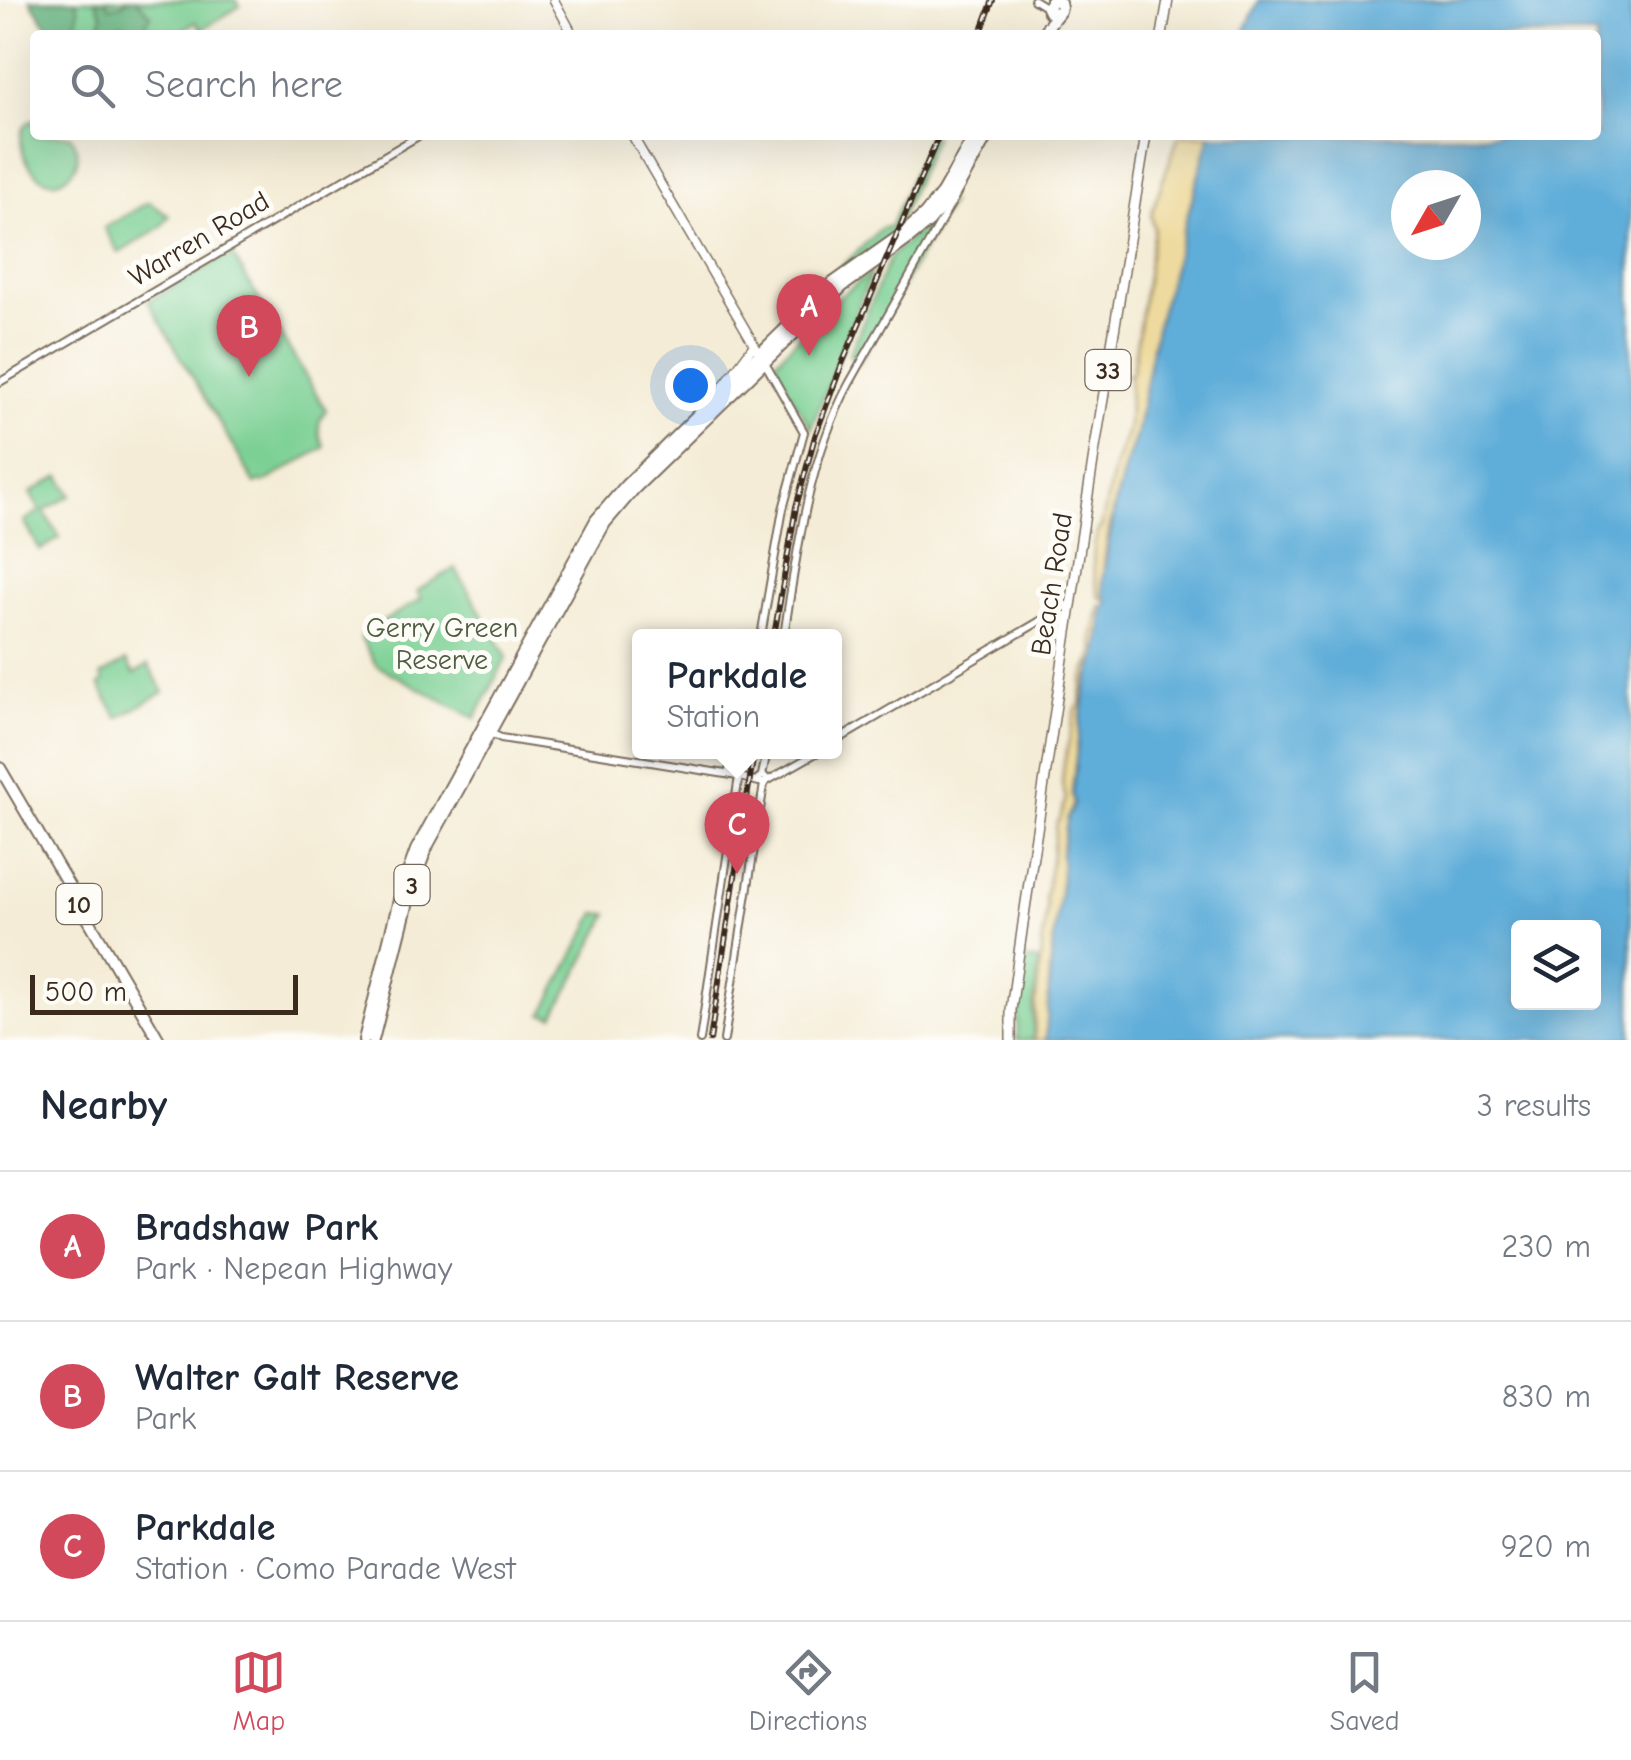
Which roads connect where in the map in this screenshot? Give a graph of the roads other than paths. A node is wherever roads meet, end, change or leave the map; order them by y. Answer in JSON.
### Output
{"nodes":[{"id":1,"x":554,"y":0,"type":"edge"},
{"id":2,"x":1168,"y":0,"type":"edge"},
{"id":3,"x":1050,"y":3,"type":"edge"},
{"id":4,"x":571,"y":30,"type":"edge"},
{"id":5,"x":1039,"y":30,"type":"edge"},
{"id":6,"x":1163,"y":30,"type":"edge"},
{"id":7,"x":411,"y":140,"type":"edge"},
{"id":8,"x":635,"y":140,"type":"edge"},
{"id":9,"x":972,"y":140,"type":"edge"},
{"id":10,"x":982,"y":140,"type":"edge"},
{"id":11,"x":984,"y":140,"type":"edge"},
{"id":12,"x":1145,"y":140,"type":"edge"},
{"id":13,"x":968,"y":154,"type":"junction"},
{"id":14,"x":939,"y":203,"type":"junction"},
{"id":15,"x":758,"y":351,"type":"junction"},
{"id":16,"x":741,"y":378,"type":"junction"},
{"id":17,"x":0,"y":382,"type":"edge"},
{"id":18,"x":722,"y":390,"type":"junction"},
{"id":19,"x":658,"y":459,"type":"junction"},
{"id":20,"x":1072,"y":605,"type":"junction"},
{"id":21,"x":762,"y":629,"type":"edge"},
{"id":22,"x":785,"y":629,"type":"edge"},
{"id":23,"x":485,"y":730,"type":"junction"},
{"id":24,"x":842,"y":737,"type":"edge"},
{"id":25,"x":632,"y":759,"type":"edge"},
{"id":26,"x":633,"y":759,"type":"edge"},
{"id":27,"x":733,"y":759,"type":"edge"},
{"id":28,"x":766,"y":759,"type":"edge"},
{"id":29,"x":804,"y":759,"type":"edge"},
{"id":30,"x":0,"y":768,"type":"edge"},
{"id":31,"x":733,"y":775,"type":"junction"},
{"id":32,"x":764,"y":780,"type":"junction"},
{"id":33,"x":159,"y":1040,"type":"edge"},
{"id":34,"x":364,"y":1040,"type":"edge"},
{"id":35,"x":374,"y":1040,"type":"edge"},
{"id":36,"x":700,"y":1040,"type":"edge"},
{"id":37,"x":724,"y":1040,"type":"edge"},
{"id":38,"x":1011,"y":1040,"type":"edge"}],
"edges":[{"from":1,"to":4,"type":"main road"},
{"from":2,"to":6,"type":"main road"},
{"from":3,"to":5,"type":"highway"},
{"from":7,"to":17,"type":"street","name":"Warren Road"},
{"from":8,"to":15,"type":"main road"},
{"from":9,"to":13,"type":"highway","number":"3"},
{"from":10,"to":13,"type":"highway","number":"3"},
{"from":11,"to":22,"type":"street"},
{"from":12,"to":20,"type":"main road","name":"Beach Road","number":"33"},
{"from":13,"to":14,"type":"highway","number":"3"},
{"from":14,"to":15,"type":"highway","number":"3"},
{"from":14,"to":15,"type":"highway","number":"3"},
{"from":15,"to":16,"type":"highway","number":"3"},
{"from":15,"to":18,"type":"main road"},
{"from":15,"to":21,"type":"street"},
{"from":16,"to":18,"type":"highway","number":"3"},
{"from":16,"to":19,"type":"highway","number":"3"},
{"from":18,"to":19,"type":"highway","number":"3"},
{"from":19,"to":23,"type":"highway","number":"3"},
{"from":19,"to":23,"type":"highway","number":"3"},
{"from":20,"to":24,"type":"street"},
{"from":20,"to":38,"type":"main road","name":"Beach Road","number":"33"},
{"from":23,"to":25,"type":"street"},
{"from":23,"to":34,"type":"highway","number":"3"},
{"from":23,"to":35,"type":"highway","number":"3"},
{"from":26,"to":31,"type":"street"},
{"from":27,"to":31,"type":"street"},
{"from":28,"to":32,"type":"street"},
{"from":29,"to":32,"type":"street"},
{"from":30,"to":33,"type":"highway","number":"10"},
{"from":31,"to":32,"type":"street"},
{"from":31,"to":36,"type":"street"},
{"from":32,"to":37,"type":"street"}]}
